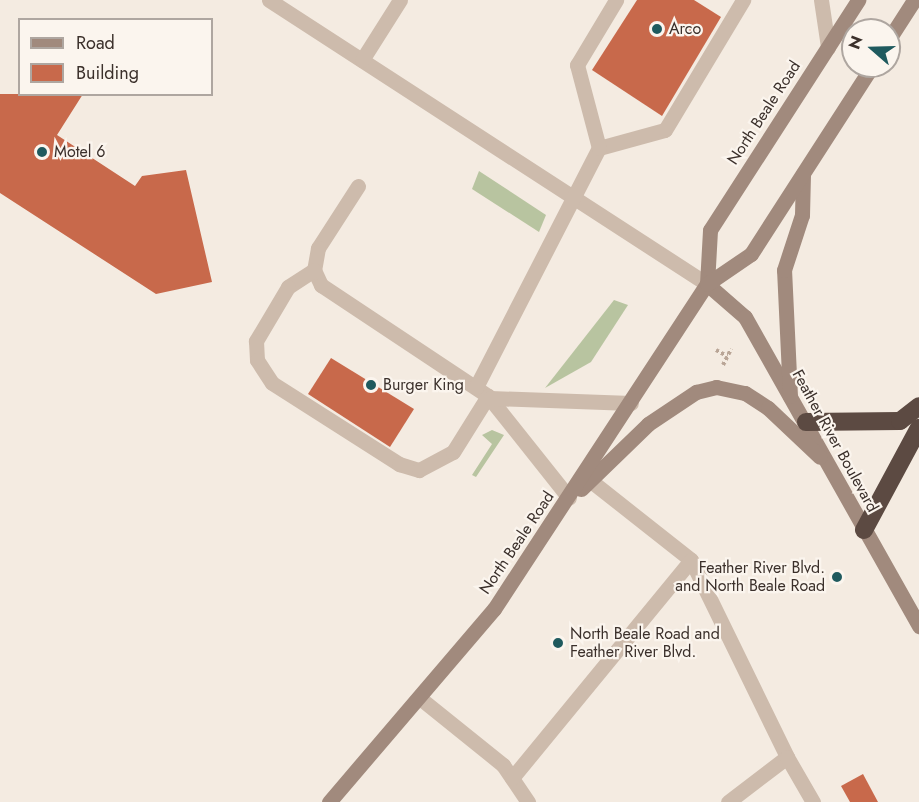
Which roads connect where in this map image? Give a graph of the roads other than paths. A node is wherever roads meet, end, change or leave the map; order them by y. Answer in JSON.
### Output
{"nodes":[{"id":1,"x":269,"y":0,"type":"edge"},
{"id":2,"x":400,"y":0,"type":"edge"},
{"id":3,"x":616,"y":0,"type":"edge"},
{"id":4,"x":743,"y":0,"type":"edge"},
{"id":5,"x":821,"y":0,"type":"edge"},
{"id":6,"x":858,"y":0,"type":"edge"},
{"id":7,"x":914,"y":0,"type":"edge"},
{"id":8,"x":901,"y":20,"type":"edge"},
{"id":9,"x":828,"y":47,"type":"junction"},
{"id":10,"x":362,"y":60,"type":"junction"},
{"id":11,"x":864,"y":78,"type":"edge"},
{"id":12,"x":599,"y":148,"type":"junction"},
{"id":13,"x":803,"y":173,"type":"junction"},
{"id":14,"x":358,"y":186,"type":"dead end"},
{"id":15,"x":575,"y":197,"type":"junction"},
{"id":16,"x":314,"y":270,"type":"junction"},
{"id":17,"x":707,"y":284,"type":"junction"},
{"id":18,"x":484,"y":394,"type":"junction"},
{"id":19,"x":790,"y":396,"type":"junction"},
{"id":20,"x":631,"y":403,"type":"junction"},
{"id":21,"x":919,"y":406,"type":"edge"},
{"id":22,"x":806,"y":422,"type":"junction"},
{"id":23,"x":919,"y":428,"type":"edge"},
{"id":24,"x":828,"y":465,"type":"junction"},
{"id":25,"x":591,"y":482,"type":"junction"},
{"id":26,"x":569,"y":498,"type":"junction"},
{"id":27,"x":864,"y":530,"type":"junction"},
{"id":28,"x":691,"y":560,"type":"junction"},
{"id":29,"x":919,"y":626,"type":"edge"},
{"id":30,"x":421,"y":699,"type":"junction"},
{"id":31,"x":787,"y":757,"type":"junction"},
{"id":32,"x":512,"y":778,"type":"junction"},
{"id":33,"x":329,"y":802,"type":"edge"},
{"id":34,"x":528,"y":802,"type":"edge"},
{"id":35,"x":729,"y":802,"type":"edge"},
{"id":36,"x":813,"y":802,"type":"edge"}],
"edges":[{"from":1,"to":10,"type":"lane"},
{"from":2,"to":10,"type":"lane"},
{"from":3,"to":12,"type":"lane"},
{"from":4,"to":12,"type":"lane"},
{"from":5,"to":9,"type":"lane"},
{"from":6,"to":9,"type":"main road","name":"North Beale Road"},
{"from":7,"to":8,"type":"main road"},
{"from":9,"to":17,"type":"main road","name":"North Beale Road"},
{"from":10,"to":15,"type":"lane"},
{"from":11,"to":13,"type":"main road","name":"North Beale Road"},
{"from":12,"to":15,"type":"lane"},
{"from":13,"to":17,"type":"main road","name":"North Beale Road"},
{"from":13,"to":19,"type":"main road"},
{"from":14,"to":16,"type":"lane"},
{"from":15,"to":17,"type":"lane"},
{"from":15,"to":18,"type":"lane"},
{"from":16,"to":18,"type":"lane"},
{"from":16,"to":18,"type":"lane"},
{"from":17,"to":19,"type":"main road","name":"Feather River Boulevard"},
{"from":17,"to":20,"type":"main road","name":"North Beale Road"},
{"from":18,"to":20,"type":"lane"},
{"from":18,"to":26,"type":"lane"},
{"from":19,"to":22,"type":"main road","name":"Feather River Boulevard"},
{"from":20,"to":26,"type":"main road","name":"North Beale Road"},
{"from":21,"to":22,"type":"highway"},
{"from":22,"to":24,"type":"main road","name":"Feather River Boulevard"},
{"from":23,"to":27,"type":"highway"},
{"from":24,"to":25,"type":"main road"},
{"from":24,"to":27,"type":"main road","name":"Feather River Boulevard"},
{"from":25,"to":26,"type":"main road"},
{"from":25,"to":28,"type":"lane"},
{"from":26,"to":30,"type":"main road","name":"North Beale Road"},
{"from":27,"to":29,"type":"main road","name":"Feather River Boulevard"},
{"from":28,"to":31,"type":"lane"},
{"from":28,"to":32,"type":"lane"},
{"from":30,"to":32,"type":"lane"},
{"from":30,"to":33,"type":"main road","name":"North Beale Road"},
{"from":31,"to":35,"type":"lane"},
{"from":31,"to":36,"type":"lane"},
{"from":32,"to":34,"type":"lane"}]}
